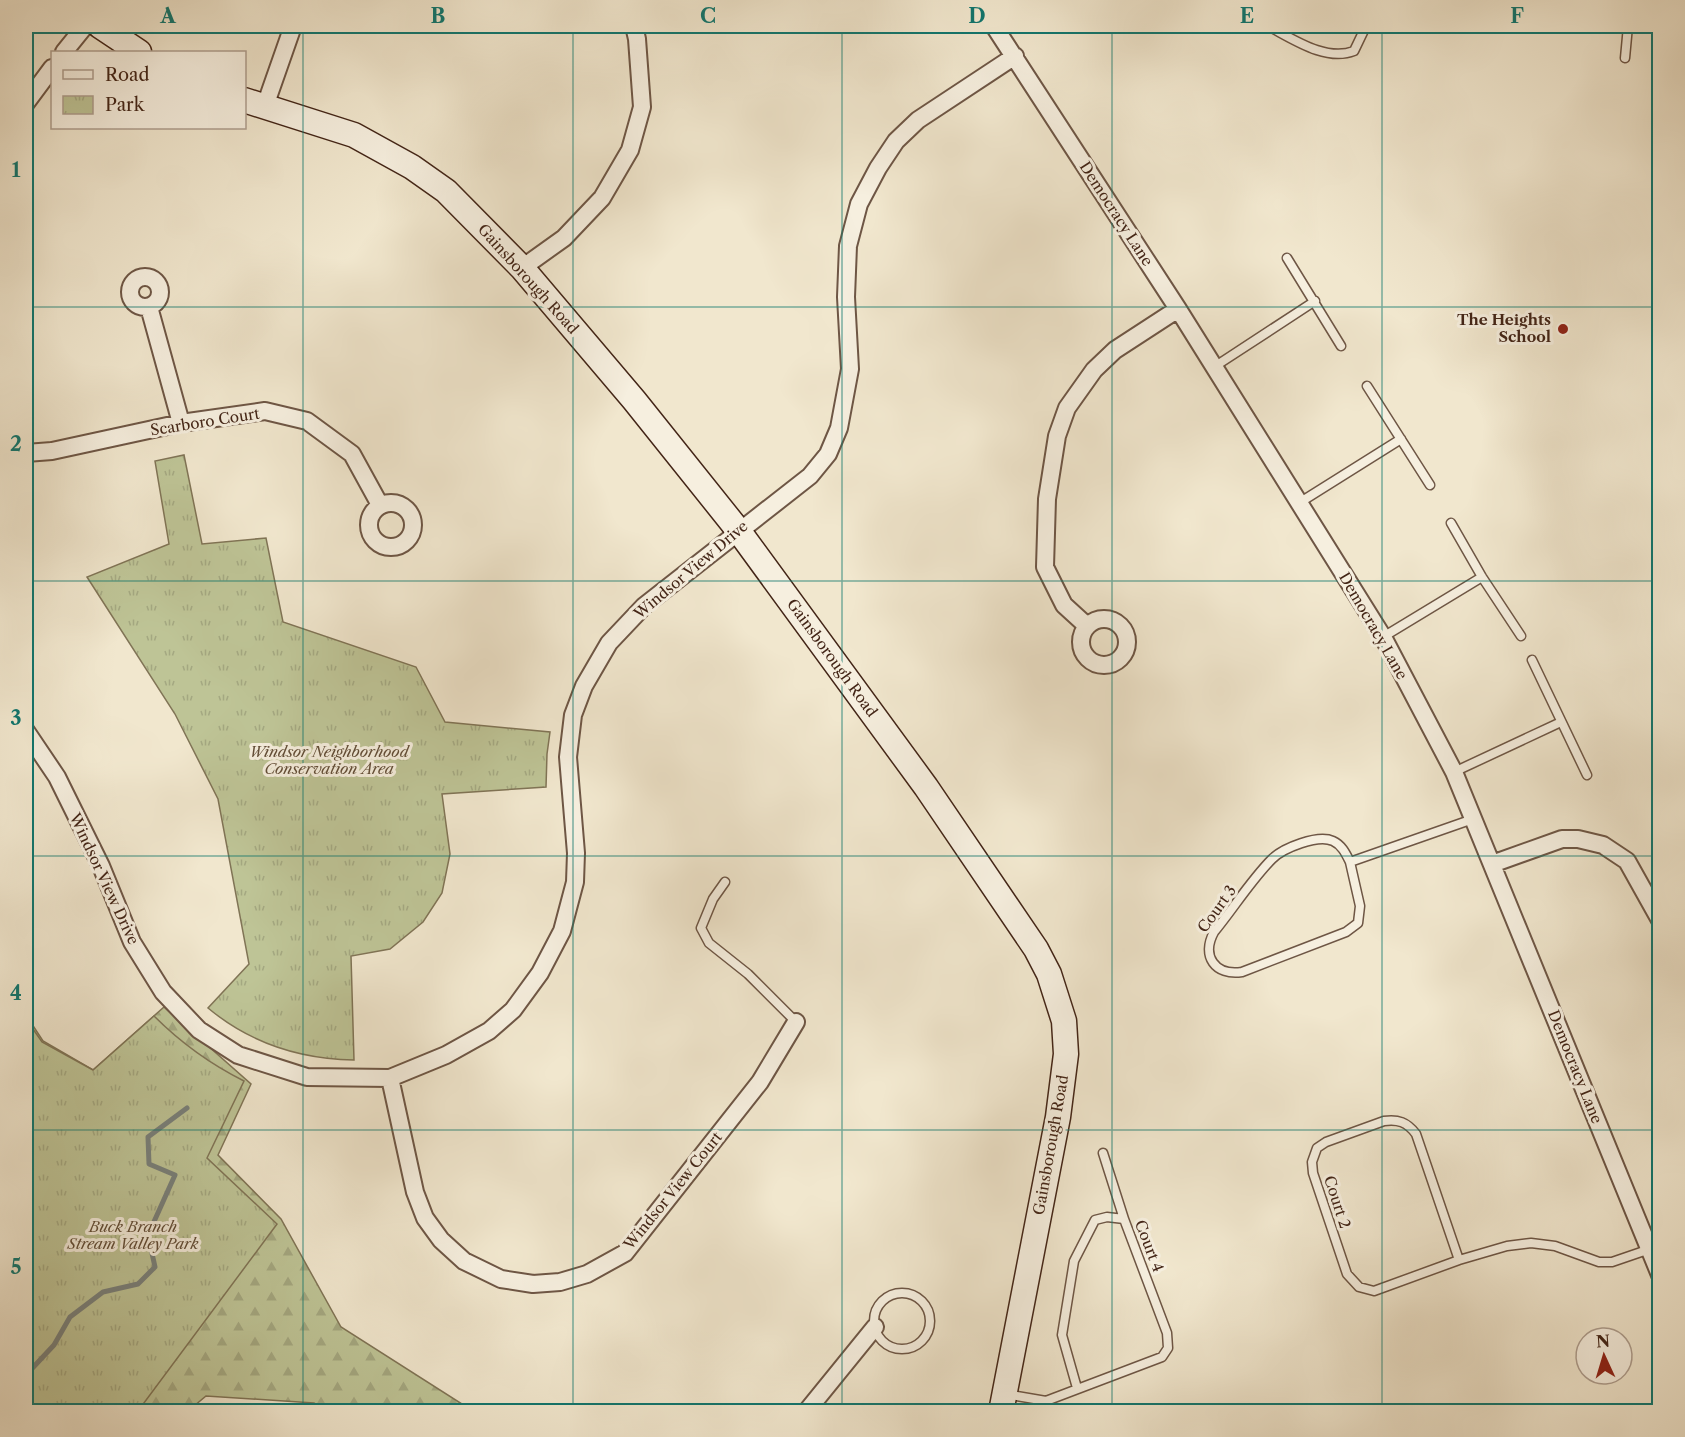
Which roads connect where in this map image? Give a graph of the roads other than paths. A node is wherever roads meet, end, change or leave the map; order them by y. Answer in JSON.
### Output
{"nodes":[{"id":1,"x":85,"y":26,"type":"edge"},
{"id":2,"x":100,"y":26,"type":"edge"},
{"id":3,"x":293,"y":26,"type":"edge"},
{"id":4,"x":634,"y":26,"type":"edge"},
{"id":5,"x":994,"y":26,"type":"edge"},
{"id":6,"x":1268,"y":26,"type":"edge"},
{"id":7,"x":1366,"y":26,"type":"edge"},
{"id":8,"x":1628,"y":26,"type":"edge"},
{"id":9,"x":65,"y":51,"type":"edge"},
{"id":10,"x":138,"y":51,"type":"edge"},
{"id":11,"x":1015,"y":56,"type":"junction"},
{"id":12,"x":1625,"y":58,"type":"dead end"},
{"id":13,"x":51,"y":69,"type":"edge"},
{"id":14,"x":26,"y":103,"type":"edge"},
{"id":15,"x":255,"y":103,"type":"edge"},
{"id":16,"x":1287,"y":258,"type":"dead end"},
{"id":17,"x":522,"y":268,"type":"junction"},
{"id":18,"x":1315,"y":302,"type":"junction"},
{"id":19,"x":149,"y":307,"type":"dead end"},
{"id":20,"x":1178,"y":309,"type":"junction"},
{"id":21,"x":1341,"y":346,"type":"dead end"},
{"id":22,"x":1214,"y":367,"type":"junction"},
{"id":23,"x":1367,"y":386,"type":"dead end"},
{"id":24,"x":181,"y":423,"type":"junction"},
{"id":25,"x":1401,"y":439,"type":"junction"},
{"id":26,"x":26,"y":453,"type":"edge"},
{"id":27,"x":1430,"y":485,"type":"dead end"},
{"id":28,"x":1299,"y":503,"type":"junction"},
{"id":29,"x":380,"y":506,"type":"dead end"},
{"id":30,"x":1451,"y":523,"type":"dead end"},
{"id":31,"x":738,"y":530,"type":"junction"},
{"id":32,"x":1482,"y":577,"type":"junction"},
{"id":33,"x":1087,"y":626,"type":"dead end"},
{"id":34,"x":1521,"y":636,"type":"dead end"},
{"id":35,"x":1383,"y":637,"type":"junction"},
{"id":36,"x":1532,"y":660,"type":"dead end"},
{"id":37,"x":1561,"y":722,"type":"junction"},
{"id":38,"x":26,"y":731,"type":"edge"},
{"id":39,"x":1454,"y":772,"type":"junction"},
{"id":40,"x":1587,"y":775,"type":"dead end"},
{"id":41,"x":1473,"y":819,"type":"junction"},
{"id":42,"x":1350,"y":862,"type":"junction"},
{"id":43,"x":1492,"y":864,"type":"junction"},
{"id":44,"x":725,"y":882,"type":"dead end"},
{"id":45,"x":1659,"y":920,"type":"edge"},
{"id":46,"x":796,"y":1022,"type":"joint"},
{"id":47,"x":390,"y":1078,"type":"junction"},
{"id":48,"x":1103,"y":1153,"type":"dead end"},
{"id":49,"x":1124,"y":1219,"type":"junction"},
{"id":50,"x":1655,"y":1247,"type":"edge"},
{"id":51,"x":1459,"y":1260,"type":"junction"},
{"id":52,"x":1659,"y":1275,"type":"edge"},
{"id":53,"x":875,"y":1328,"type":"junction"},
{"id":54,"x":1077,"y":1388,"type":"junction"},
{"id":55,"x":1002,"y":1403,"type":"edge"},
{"id":56,"x":806,"y":1412,"type":"edge"}],
"edges":[{"from":1,"to":9,"type":"street"},
{"from":2,"to":10,"type":"street"},
{"from":3,"to":15,"type":"street"},
{"from":4,"to":17,"type":"street"},
{"from":5,"to":11,"type":"street","name":"Democracy Lane"},
{"from":6,"to":7,"type":"lane"},
{"from":8,"to":12,"type":"lane"},
{"from":11,"to":20,"type":"street","name":"Democracy Lane"},
{"from":11,"to":31,"type":"street","name":"Windsor View Drive"},
{"from":13,"to":14,"type":"street"},
{"from":15,"to":17,"type":"street","name":"Gainsborough Road"},
{"from":16,"to":18,"type":"lane"},
{"from":17,"to":31,"type":"street","name":"Gainsborough Road"},
{"from":18,"to":21,"type":"lane"},
{"from":18,"to":22,"type":"lane"},
{"from":19,"to":24,"type":"street"},
{"from":20,"to":22,"type":"street","name":"Democracy Lane"},
{"from":20,"to":33,"type":"street"},
{"from":22,"to":28,"type":"street","name":"Democracy Lane"},
{"from":23,"to":25,"type":"lane"},
{"from":24,"to":26,"type":"street","name":"Scarboro Court"},
{"from":24,"to":29,"type":"street","name":"Scarboro Court"},
{"from":25,"to":27,"type":"lane"},
{"from":25,"to":28,"type":"lane"},
{"from":28,"to":35,"type":"street","name":"Democracy Lane"},
{"from":30,"to":32,"type":"lane"},
{"from":31,"to":47,"type":"street","name":"Windsor View Drive"},
{"from":31,"to":55,"type":"street","name":"Gainsborough Road"},
{"from":32,"to":34,"type":"lane"},
{"from":32,"to":35,"type":"lane"},
{"from":35,"to":39,"type":"street","name":"Democracy Lane"},
{"from":36,"to":37,"type":"lane"},
{"from":37,"to":39,"type":"lane"},
{"from":37,"to":40,"type":"lane"},
{"from":38,"to":47,"type":"street","name":"Windsor View Drive"},
{"from":39,"to":41,"type":"street","name":"Democracy Lane"},
{"from":41,"to":42,"type":"lane"},
{"from":41,"to":43,"type":"street","name":"Democracy Lane"},
{"from":42,"to":42,"type":"lane","name":"Court 3"},
{"from":43,"to":45,"type":"street"},
{"from":43,"to":50,"type":"street","name":"Democracy Lane"},
{"from":44,"to":46,"type":"lane"},
{"from":46,"to":47,"type":"street","name":"Windsor View Court"},
{"from":48,"to":49,"type":"lane"},
{"from":49,"to":54,"type":"lane","name":"Court 4"},
{"from":49,"to":54,"type":"lane","name":"Court 4"},
{"from":50,"to":51,"type":"lane","name":"Court 2"},
{"from":50,"to":52,"type":"street","name":"Democracy Lane"},
{"from":51,"to":51,"type":"lane","name":"Court 2"},
{"from":53,"to":53,"type":"lane"},
{"from":53,"to":56,"type":"street"},
{"from":54,"to":55,"type":"lane","name":"Court 4"}]}
